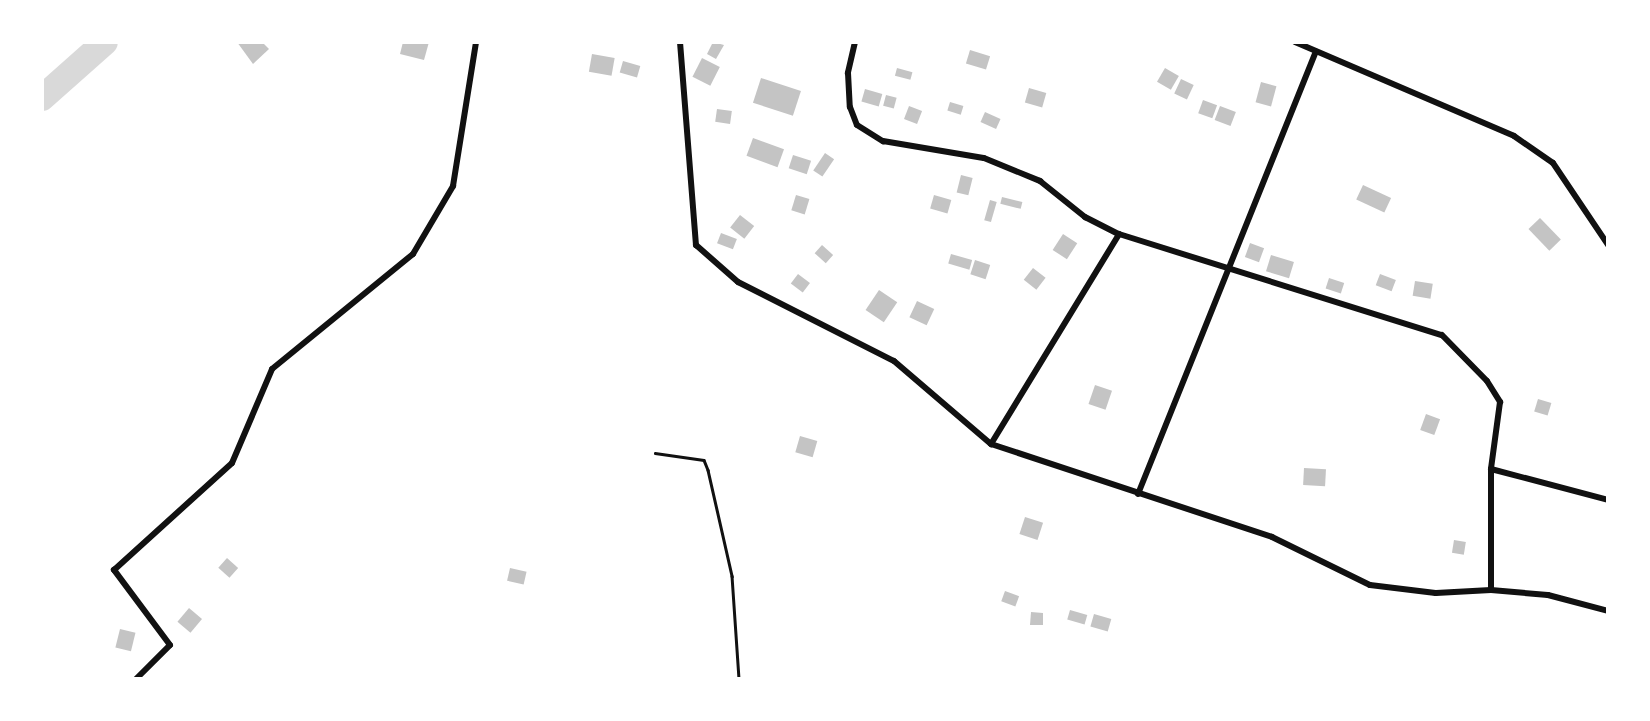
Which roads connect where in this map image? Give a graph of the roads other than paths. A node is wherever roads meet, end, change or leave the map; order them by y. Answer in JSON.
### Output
{"nodes":[{"id":1,"x":476,"y":42,"type":"edge"},
{"id":2,"x":680,"y":42,"type":"edge"},
{"id":3,"x":855,"y":42,"type":"edge"},
{"id":4,"x":1295,"y":42,"type":"edge"},
{"id":5,"x":1316,"y":51,"type":"junction"},
{"id":6,"x":1119,"y":234,"type":"junction"},
{"id":7,"x":1608,"y":245,"type":"edge"},
{"id":8,"x":1229,"y":269,"type":"junction"},
{"id":9,"x":991,"y":444,"type":"junction"},
{"id":10,"x":1491,"y":469,"type":"junction"},
{"id":11,"x":1138,"y":494,"type":"junction"},
{"id":12,"x":1608,"y":500,"type":"edge"},
{"id":13,"x":1491,"y":590,"type":"junction"},
{"id":14,"x":1608,"y":611,"type":"edge"},
{"id":15,"x":136,"y":679,"type":"edge"}],
"edges":[{"from":1,"to":15,"type":"street"},
{"from":2,"to":9,"type":"street"},
{"from":3,"to":6,"type":"street"},
{"from":4,"to":5,"type":"street"},
{"from":5,"to":7,"type":"street"},
{"from":5,"to":8,"type":"street"},
{"from":6,"to":8,"type":"street"},
{"from":6,"to":9,"type":"street"},
{"from":8,"to":10,"type":"street"},
{"from":8,"to":11,"type":"street"},
{"from":9,"to":11,"type":"street"},
{"from":10,"to":12,"type":"street"},
{"from":10,"to":13,"type":"street"},
{"from":11,"to":13,"type":"street"},
{"from":13,"to":14,"type":"street"}]}
